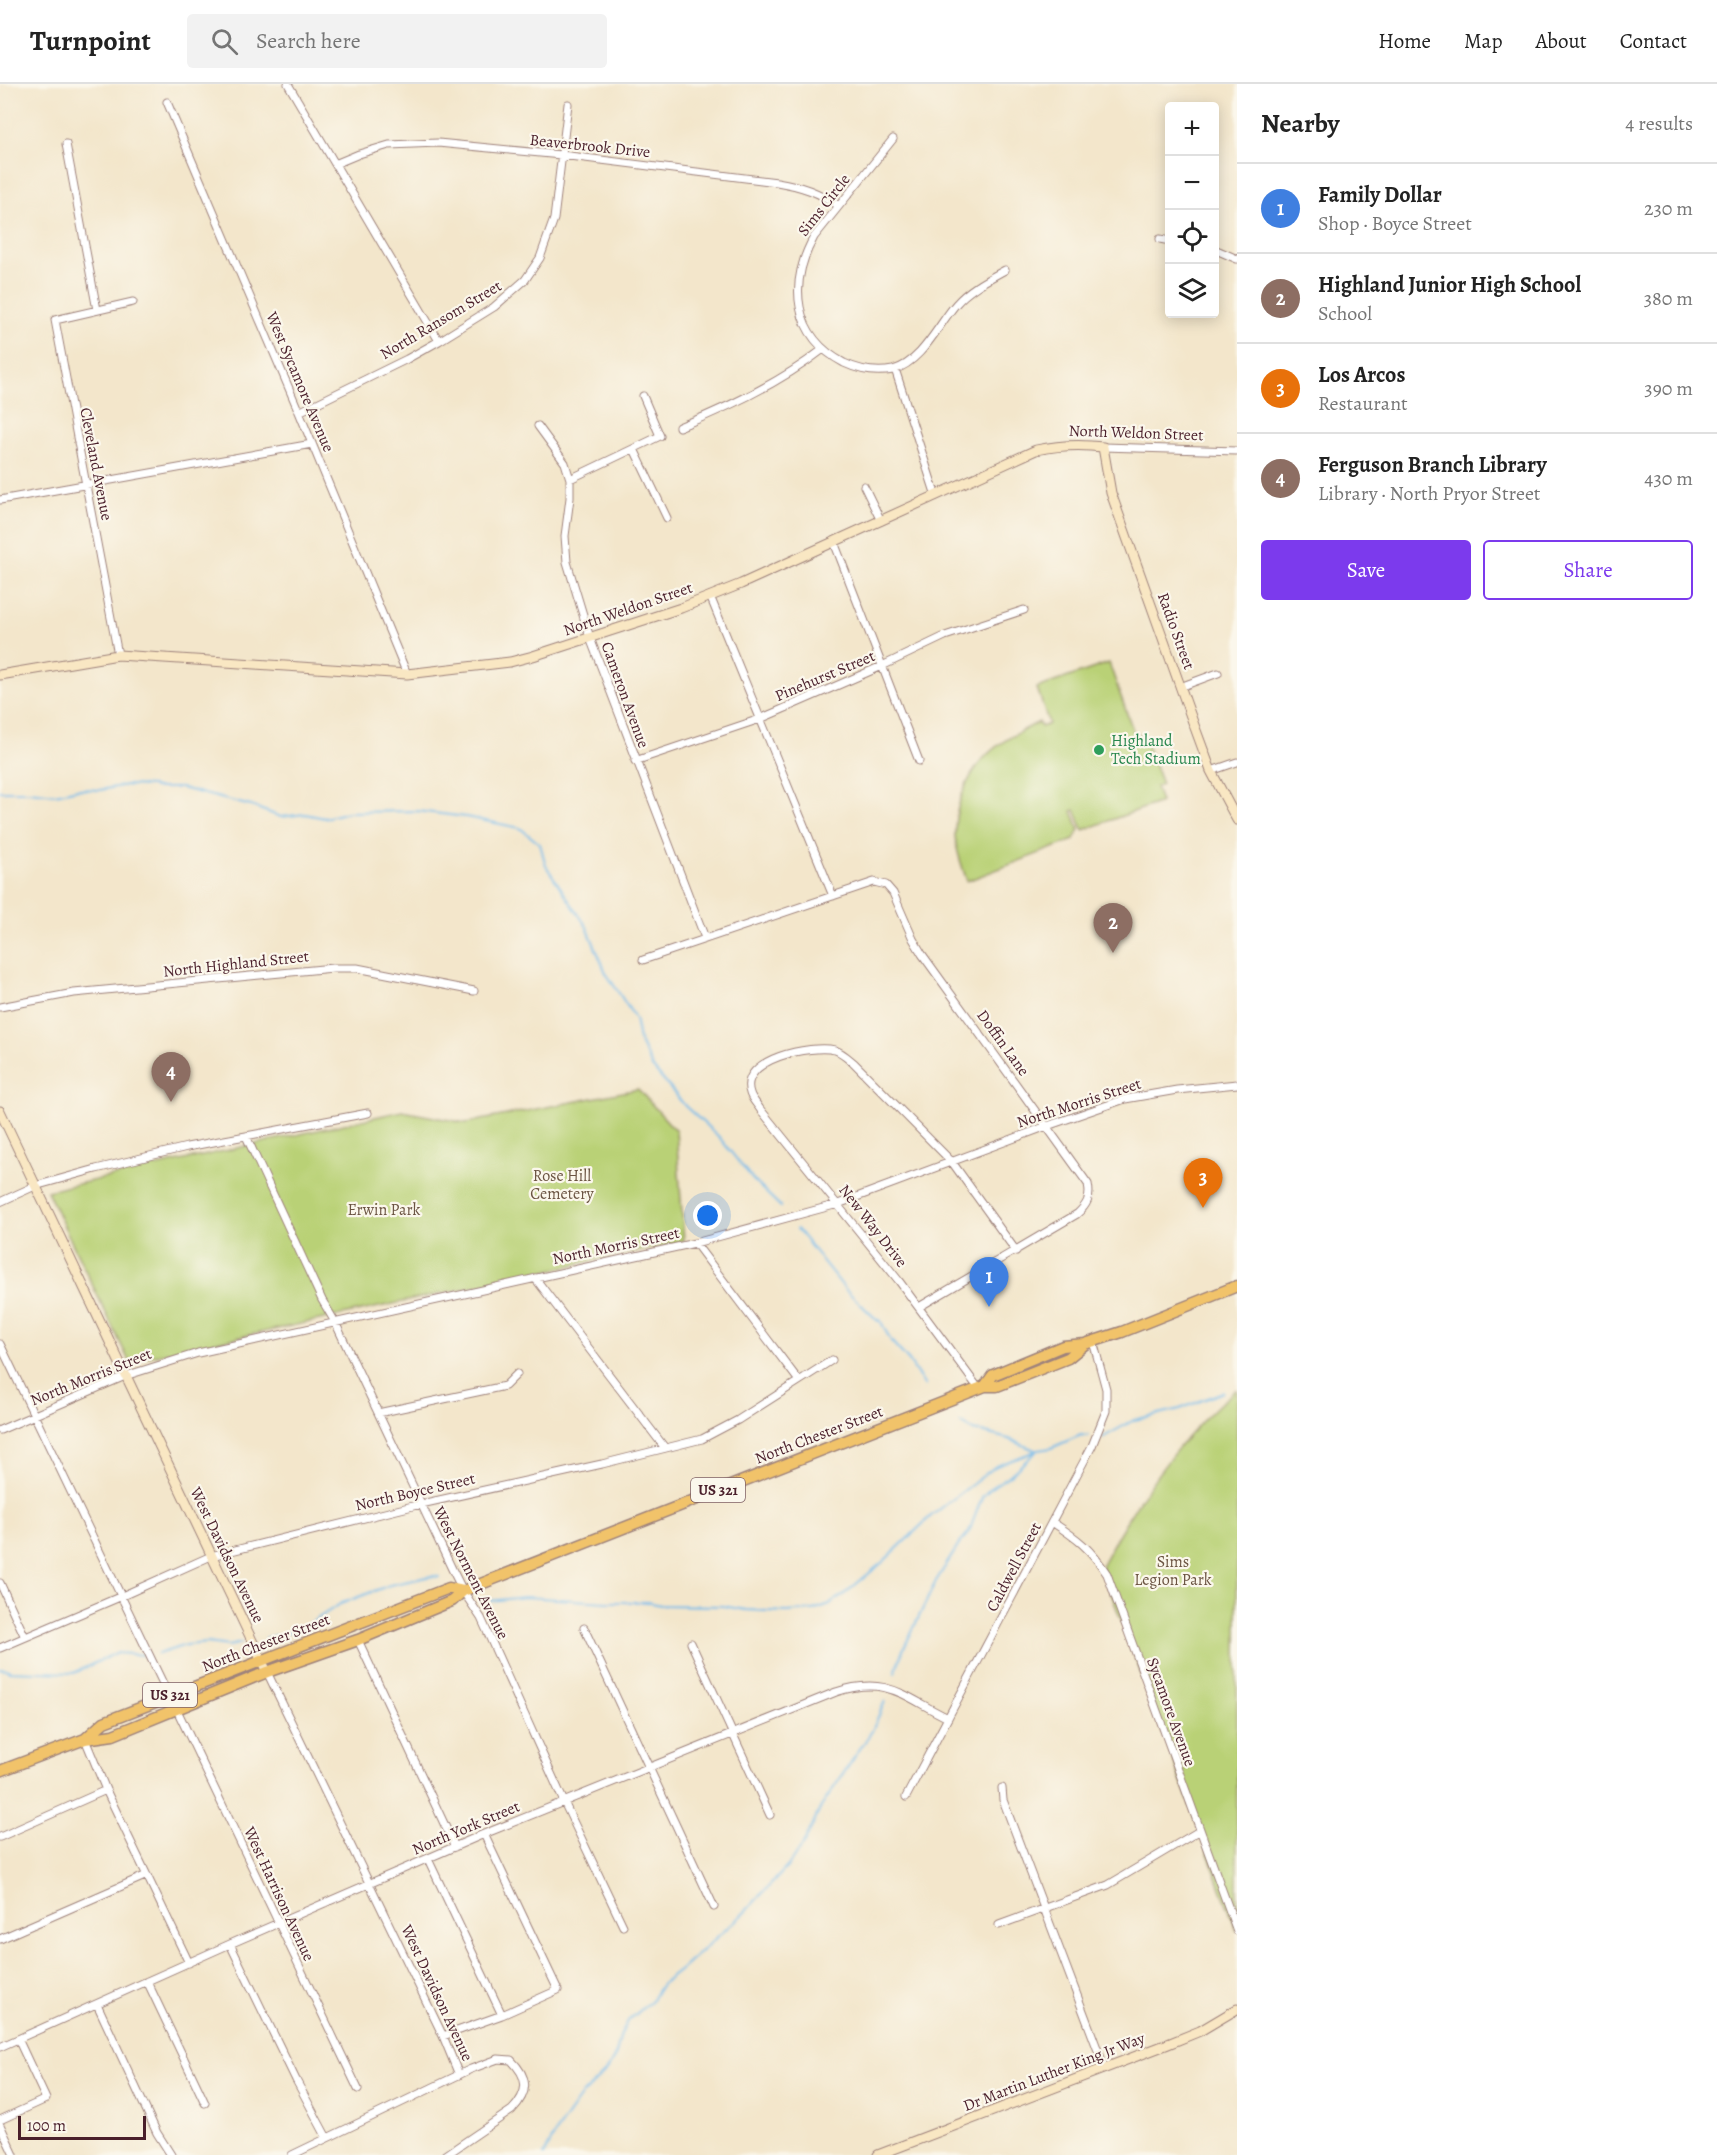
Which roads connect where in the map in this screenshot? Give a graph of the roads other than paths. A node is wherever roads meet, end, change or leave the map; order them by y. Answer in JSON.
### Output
{"nodes":[{"id":1,"x":288,"y":84,"type":"edge"},
{"id":2,"x":167,"y":102,"type":"dead end"},
{"id":3,"x":568,"y":104,"type":"dead end"},
{"id":4,"x":893,"y":140,"type":"dead end"},
{"id":5,"x":66,"y":144,"type":"dead end"},
{"id":6,"x":561,"y":155,"type":"junction"},
{"id":7,"x":335,"y":164,"type":"junction"},
{"id":8,"x":839,"y":206,"type":"junction"},
{"id":9,"x":1160,"y":239,"type":"dead end"},
{"id":10,"x":1165,"y":240,"type":"edge"},
{"id":11,"x":1219,"y":251,"type":"edge"},
{"id":12,"x":1237,"y":259,"type":"edge"},
{"id":13,"x":1005,"y":270,"type":"dead end"},
{"id":14,"x":133,"y":302,"type":"dead end"},
{"id":15,"x":97,"y":310,"type":"junction"},
{"id":16,"x":439,"y":341,"type":"junction"},
{"id":17,"x":822,"y":350,"type":"junction"},
{"id":18,"x":895,"y":369,"type":"junction"},
{"id":19,"x":643,"y":396,"type":"dead end"},
{"id":20,"x":299,"y":412,"type":"junction"},
{"id":21,"x":538,"y":426,"type":"dead end"},
{"id":22,"x":680,"y":427,"type":"dead end"},
{"id":23,"x":312,"y":444,"type":"junction"},
{"id":24,"x":1103,"y":447,"type":"junction"},
{"id":25,"x":634,"y":448,"type":"junction"},
{"id":26,"x":1237,"y":451,"type":"edge"},
{"id":27,"x":570,"y":480,"type":"junction"},
{"id":28,"x":87,"y":485,"type":"junction"},
{"id":29,"x":864,"y":486,"type":"dead end"},
{"id":30,"x":936,"y":496,"type":"junction"},
{"id":31,"x":0,"y":500,"type":"edge"},
{"id":32,"x":667,"y":518,"type":"dead end"},
{"id":33,"x":881,"y":521,"type":"junction"},
{"id":34,"x":834,"y":542,"type":"junction"},
{"id":35,"x":710,"y":596,"type":"junction"},
{"id":36,"x":1024,"y":610,"type":"dead end"},
{"id":37,"x":590,"y":638,"type":"junction"},
{"id":38,"x":118,"y":656,"type":"junction"},
{"id":39,"x":882,"y":666,"type":"junction"},
{"id":40,"x":1218,"y":673,"type":"dead end"},
{"id":41,"x":407,"y":674,"type":"junction"},
{"id":42,"x":0,"y":675,"type":"edge"},
{"id":43,"x":1180,"y":687,"type":"junction"},
{"id":44,"x":760,"y":718,"type":"junction"},
{"id":45,"x":635,"y":761,"type":"junction"},
{"id":46,"x":919,"y":761,"type":"dead end"},
{"id":47,"x":1237,"y":762,"type":"edge"},
{"id":48,"x":1211,"y":771,"type":"junction"},
{"id":49,"x":1237,"y":820,"type":"edge"},
{"id":50,"x":833,"y":896,"type":"junction"},
{"id":51,"x":705,"y":938,"type":"junction"},
{"id":52,"x":643,"y":960,"type":"dead end"},
{"id":53,"x":474,"y":991,"type":"dead end"},
{"id":54,"x":0,"y":1007,"type":"edge"},
{"id":55,"x":1237,"y":1084,"type":"edge"},
{"id":56,"x":0,"y":1112,"type":"edge"},
{"id":57,"x":368,"y":1113,"type":"dead end"},
{"id":58,"x":1047,"y":1126,"type":"junction"},
{"id":59,"x":246,"y":1136,"type":"junction"},
{"id":60,"x":952,"y":1162,"type":"junction"},
{"id":61,"x":34,"y":1186,"type":"junction"},
{"id":62,"x":0,"y":1203,"type":"edge"},
{"id":63,"x":838,"y":1204,"type":"junction"},
{"id":64,"x":694,"y":1243,"type":"junction"},
{"id":65,"x":1016,"y":1251,"type":"junction"},
{"id":66,"x":535,"y":1278,"type":"junction"},
{"id":67,"x":1237,"y":1286,"type":"edge"},
{"id":68,"x":919,"y":1307,"type":"junction"},
{"id":69,"x":335,"y":1322,"type":"junction"},
{"id":70,"x":1089,"y":1343,"type":"junction"},
{"id":71,"x":0,"y":1344,"type":"edge"},
{"id":72,"x":832,"y":1360,"type":"dead end"},
{"id":73,"x":517,"y":1374,"type":"dead end"},
{"id":74,"x":125,"y":1376,"type":"junction"},
{"id":75,"x":799,"y":1381,"type":"junction"},
{"id":76,"x":982,"y":1387,"type":"junction"},
{"id":77,"x":378,"y":1413,"type":"junction"},
{"id":78,"x":34,"y":1414,"type":"junction"},
{"id":79,"x":0,"y":1430,"type":"edge"},
{"id":80,"x":665,"y":1448,"type":"junction"},
{"id":81,"x":422,"y":1504,"type":"junction"},
{"id":82,"x":1052,"y":1522,"type":"junction"},
{"id":83,"x":210,"y":1556,"type":"junction"},
{"id":84,"x":0,"y":1583,"type":"edge"},
{"id":85,"x":463,"y":1591,"type":"junction"},
{"id":86,"x":122,"y":1596,"type":"junction"},
{"id":87,"x":584,"y":1628,"type":"dead end"},
{"id":88,"x":25,"y":1637,"type":"junction"},
{"id":89,"x":358,"y":1640,"type":"junction"},
{"id":90,"x":692,"y":1643,"type":"dead end"},
{"id":91,"x":0,"y":1648,"type":"edge"},
{"id":92,"x":262,"y":1661,"type":"junction"},
{"id":93,"x":267,"y":1672,"type":"junction"},
{"id":94,"x":169,"y":1696,"type":"junction"},
{"id":95,"x":177,"y":1710,"type":"junction"},
{"id":96,"x":948,"y":1718,"type":"junction"},
{"id":97,"x":733,"y":1734,"type":"junction"},
{"id":98,"x":85,"y":1739,"type":"junction"},
{"id":99,"x":649,"y":1768,"type":"junction"},
{"id":100,"x":0,"y":1771,"type":"edge"},
{"id":101,"x":1002,"y":1788,"type":"dead end"},
{"id":102,"x":106,"y":1790,"type":"junction"},
{"id":103,"x":906,"y":1797,"type":"dead end"},
{"id":104,"x":564,"y":1802,"type":"junction"},
{"id":105,"x":770,"y":1815,"type":"dead end"},
{"id":106,"x":1199,"y":1831,"type":"junction"},
{"id":107,"x":484,"y":1834,"type":"junction"},
{"id":108,"x":0,"y":1837,"type":"edge"},
{"id":109,"x":455,"y":1847,"type":"junction"},
{"id":110,"x":428,"y":1859,"type":"junction"},
{"id":111,"x":147,"y":1875,"type":"junction"},
{"id":112,"x":368,"y":1883,"type":"junction"},
{"id":113,"x":714,"y":1907,"type":"dead end"},
{"id":114,"x":1044,"y":1907,"type":"junction"},
{"id":115,"x":278,"y":1923,"type":"junction"},
{"id":116,"x":999,"y":1925,"type":"dead end"},
{"id":117,"x":622,"y":1926,"type":"dead end"},
{"id":118,"x":1237,"y":1931,"type":"edge"},
{"id":119,"x":0,"y":1939,"type":"edge"},
{"id":120,"x":230,"y":1944,"type":"junction"},
{"id":121,"x":189,"y":1963,"type":"junction"},
{"id":122,"x":147,"y":1981,"type":"junction"},
{"id":123,"x":97,"y":2004,"type":"junction"},
{"id":124,"x":1237,"y":2009,"type":"edge"},
{"id":125,"x":502,"y":2015,"type":"junction"},
{"id":126,"x":444,"y":2036,"type":"junction"},
{"id":127,"x":18,"y":2039,"type":"junction"},
{"id":128,"x":0,"y":2047,"type":"edge"},
{"id":129,"x":1105,"y":2069,"type":"junction"},
{"id":130,"x":459,"y":2075,"type":"junction"},
{"id":131,"x":358,"y":2089,"type":"dead end"},
{"id":132,"x":205,"y":2103,"type":"dead end"},
{"id":133,"x":0,"y":2120,"type":"edge"},
{"id":134,"x":0,"y":2125,"type":"edge"},
{"id":135,"x":327,"y":2138,"type":"junction"},
{"id":136,"x":296,"y":2154,"type":"edge"},
{"id":137,"x":14,"y":2155,"type":"edge"},
{"id":138,"x":171,"y":2155,"type":"edge"},
{"id":139,"x":446,"y":2155,"type":"edge"},
{"id":140,"x":878,"y":2155,"type":"edge"}],
"edges":[{"from":1,"to":7,"type":"street"},
{"from":2,"to":20,"type":"street","name":"West Sycamore Avenue"},
{"from":3,"to":6,"type":"street","name":"North Ransom Street"},
{"from":4,"to":8,"type":"street","name":"Sims Circle"},
{"from":5,"to":15,"type":"street"},
{"from":6,"to":7,"type":"street","name":"Beaverbrook Drive"},
{"from":6,"to":8,"type":"street","name":"Beaverbrook Drive"},
{"from":6,"to":16,"type":"street","name":"North Ransom Street"},
{"from":7,"to":16,"type":"street"},
{"from":8,"to":17,"type":"street","name":"Sims Circle"},
{"from":9,"to":10,"type":"street"},
{"from":11,"to":12,"type":"street"},
{"from":13,"to":18,"type":"street"},
{"from":14,"to":15,"type":"street"},
{"from":15,"to":28,"type":"street","name":"Cleveland Avenue"},
{"from":16,"to":20,"type":"street","name":"North Ransom Street"},
{"from":17,"to":18,"type":"street","name":"Sims Circle"},
{"from":17,"to":22,"type":"street"},
{"from":18,"to":30,"type":"street"},
{"from":19,"to":25,"type":"street"},
{"from":20,"to":23,"type":"street","name":"West Sycamore Avenue"},
{"from":21,"to":27,"type":"street","name":"Cameron Avenue"},
{"from":23,"to":28,"type":"street"},
{"from":23,"to":41,"type":"street","name":"West Sycamore Avenue"},
{"from":24,"to":26,"type":"street","name":"North Weldon Street"},
{"from":24,"to":30,"type":"street","name":"North Weldon Street"},
{"from":24,"to":43,"type":"street","name":"Radio Street"},
{"from":25,"to":27,"type":"street"},
{"from":25,"to":32,"type":"street"},
{"from":27,"to":37,"type":"street","name":"Cameron Avenue"},
{"from":28,"to":31,"type":"street"},
{"from":28,"to":38,"type":"street","name":"Cleveland Avenue"},
{"from":29,"to":33,"type":"street"},
{"from":30,"to":33,"type":"street","name":"North Weldon Street"},
{"from":33,"to":34,"type":"street","name":"North Weldon Street"},
{"from":34,"to":35,"type":"street","name":"North Weldon Street"},
{"from":34,"to":39,"type":"street"},
{"from":35,"to":37,"type":"street","name":"North Weldon Street"},
{"from":35,"to":44,"type":"street"},
{"from":36,"to":39,"type":"street","name":"Pinehurst Street"},
{"from":37,"to":41,"type":"street","name":"North Weldon Street"},
{"from":37,"to":45,"type":"street","name":"Cameron Avenue"},
{"from":38,"to":41,"type":"street","name":"North Weldon Street"},
{"from":38,"to":42,"type":"street","name":"North Weldon Street"},
{"from":39,"to":44,"type":"street","name":"Pinehurst Street"},
{"from":39,"to":46,"type":"street"},
{"from":40,"to":43,"type":"street"},
{"from":43,"to":48,"type":"street","name":"Radio Street"},
{"from":44,"to":45,"type":"street","name":"Pinehurst Street"},
{"from":44,"to":50,"type":"street"},
{"from":45,"to":51,"type":"street","name":"Cameron Avenue"},
{"from":47,"to":48,"type":"street"},
{"from":48,"to":49,"type":"street","name":"Radio Street"},
{"from":50,"to":51,"type":"street"},
{"from":50,"to":58,"type":"street","name":"Doffin Lane"},
{"from":51,"to":52,"type":"street"},
{"from":53,"to":54,"type":"street","name":"North Highland Street"},
{"from":55,"to":58,"type":"street","name":"North Morris Street"},
{"from":56,"to":61,"type":"street","name":"West Davidson Avenue"},
{"from":57,"to":59,"type":"street"},
{"from":58,"to":60,"type":"street","name":"North Morris Street"},
{"from":58,"to":65,"type":"street","name":"Doffin Lane"},
{"from":59,"to":61,"type":"street"},
{"from":59,"to":69,"type":"street","name":"West Norment Avenue"},
{"from":60,"to":63,"type":"street","name":"North Morris Street"},
{"from":60,"to":63,"type":"street","name":"New Way Drive"},
{"from":60,"to":65,"type":"street"},
{"from":61,"to":62,"type":"street"},
{"from":61,"to":74,"type":"street","name":"West Davidson Avenue"},
{"from":63,"to":64,"type":"street","name":"North Morris Street"},
{"from":63,"to":68,"type":"street","name":"New Way Drive"},
{"from":64,"to":66,"type":"street","name":"North Morris Street"},
{"from":64,"to":75,"type":"street"},
{"from":65,"to":68,"type":"street"},
{"from":66,"to":69,"type":"street","name":"North Morris Street"},
{"from":66,"to":80,"type":"street"},
{"from":67,"to":70,"type":"main road","name":"North Chester Street","number":"US 321"},
{"from":68,"to":76,"type":"street","name":"New Way Drive"},
{"from":69,"to":74,"type":"street","name":"North Morris Street"},
{"from":69,"to":77,"type":"street","name":"West Norment Avenue"},
{"from":70,"to":76,"type":"main road","name":"North Chester Street","number":"US 321"},
{"from":70,"to":82,"type":"street","name":"Caldwell Street"},
{"from":71,"to":78,"type":"street"},
{"from":72,"to":75,"type":"street","name":"North Boyce Street"},
{"from":73,"to":77,"type":"street"},
{"from":74,"to":78,"type":"street","name":"North Morris Street"},
{"from":74,"to":83,"type":"street","name":"West Davidson Avenue"},
{"from":75,"to":80,"type":"street","name":"North Boyce Street"},
{"from":76,"to":85,"type":"main road","name":"North Chester Street","number":"US 321"},
{"from":77,"to":81,"type":"street","name":"West Norment Avenue"},
{"from":78,"to":79,"type":"street","name":"North Morris Street"},
{"from":78,"to":86,"type":"street"},
{"from":80,"to":81,"type":"street","name":"North Boyce Street"},
{"from":81,"to":83,"type":"street","name":"North Boyce Street"},
{"from":81,"to":85,"type":"street","name":"West Norment Avenue"},
{"from":82,"to":96,"type":"street","name":"Caldwell Street"},
{"from":82,"to":106,"type":"street","name":"Sycamore Avenue"},
{"from":83,"to":86,"type":"street","name":"North Boyce Street"},
{"from":83,"to":92,"type":"street","name":"West Davidson Avenue"},
{"from":84,"to":88,"type":"street"},
{"from":85,"to":89,"type":"main road","name":"North Chester Street","number":"US 321"},
{"from":85,"to":92,"type":"main road","name":"North Chester Street","number":"US 321"},
{"from":85,"to":104,"type":"street","name":"West Norment Avenue"},
{"from":86,"to":88,"type":"street","name":"North Boyce Street"},
{"from":86,"to":94,"type":"street"},
{"from":87,"to":99,"type":"street"},
{"from":88,"to":91,"type":"street","name":"North Boyce Street"},
{"from":89,"to":93,"type":"main road","name":"North Chester Street","number":"US 321"},
{"from":89,"to":109,"type":"street"},
{"from":90,"to":97,"type":"street"},
{"from":92,"to":93,"type":"street","name":"West Davidson Avenue"},
{"from":92,"to":94,"type":"main road","name":"North Chester Street","number":"US 321"},
{"from":93,"to":95,"type":"main road","name":"North Chester Street","number":"US 321"},
{"from":93,"to":112,"type":"street","name":"West Davidson Avenue"},
{"from":94,"to":98,"type":"main road","name":"North Chester Street","number":"US 321"},
{"from":95,"to":98,"type":"main road","name":"North Chester Street","number":"US 321"},
{"from":95,"to":115,"type":"street","name":"West Harrison Avenue"},
{"from":96,"to":97,"type":"street","name":"North York Street"},
{"from":96,"to":103,"type":"street","name":"Caldwell Street"},
{"from":97,"to":99,"type":"street","name":"North York Street"},
{"from":97,"to":105,"type":"street"},
{"from":98,"to":100,"type":"main road","name":"North Chester Street","number":"US 321"},
{"from":98,"to":102,"type":"street"},
{"from":99,"to":104,"type":"street","name":"North York Street"},
{"from":99,"to":113,"type":"street"},
{"from":101,"to":114,"type":"street"},
{"from":102,"to":108,"type":"street"},
{"from":102,"to":111,"type":"street"},
{"from":104,"to":107,"type":"street","name":"North York Street"},
{"from":104,"to":117,"type":"street","name":"West Norment Avenue"},
{"from":106,"to":114,"type":"street"},
{"from":106,"to":118,"type":"street","name":"Sycamore Avenue"},
{"from":107,"to":109,"type":"street","name":"North York Street"},
{"from":107,"to":125,"type":"street"},
{"from":109,"to":110,"type":"street","name":"North York Street"},
{"from":110,"to":112,"type":"street","name":"North York Street"},
{"from":110,"to":125,"type":"street"},
{"from":111,"to":119,"type":"street"},
{"from":111,"to":121,"type":"street"},
{"from":112,"to":115,"type":"street","name":"North York Street"},
{"from":112,"to":126,"type":"street","name":"West Davidson Avenue"},
{"from":114,"to":116,"type":"street"},
{"from":114,"to":129,"type":"street"},
{"from":115,"to":120,"type":"street","name":"North York Street"},
{"from":115,"to":131,"type":"street","name":"West Harrison Avenue"},
{"from":120,"to":121,"type":"street","name":"North York Street"},
{"from":120,"to":135,"type":"street"},
{"from":121,"to":122,"type":"street","name":"North York Street"},
{"from":122,"to":123,"type":"street","name":"North York Street"},
{"from":122,"to":132,"type":"street"},
{"from":123,"to":127,"type":"street","name":"North York Street"},
{"from":123,"to":138,"type":"street"},
{"from":124,"to":129,"type":"street","name":"Dr Martin Luther King Jr Way"},
{"from":125,"to":126,"type":"street"},
{"from":126,"to":130,"type":"street","name":"West Davidson Avenue"},
{"from":127,"to":128,"type":"street","name":"North York Street"},
{"from":127,"to":133,"type":"street"},
{"from":129,"to":140,"type":"street","name":"Dr Martin Luther King Jr Way"},
{"from":130,"to":135,"type":"street"},
{"from":130,"to":139,"type":"street"},
{"from":134,"to":137,"type":"street"},
{"from":135,"to":136,"type":"street"}]}
